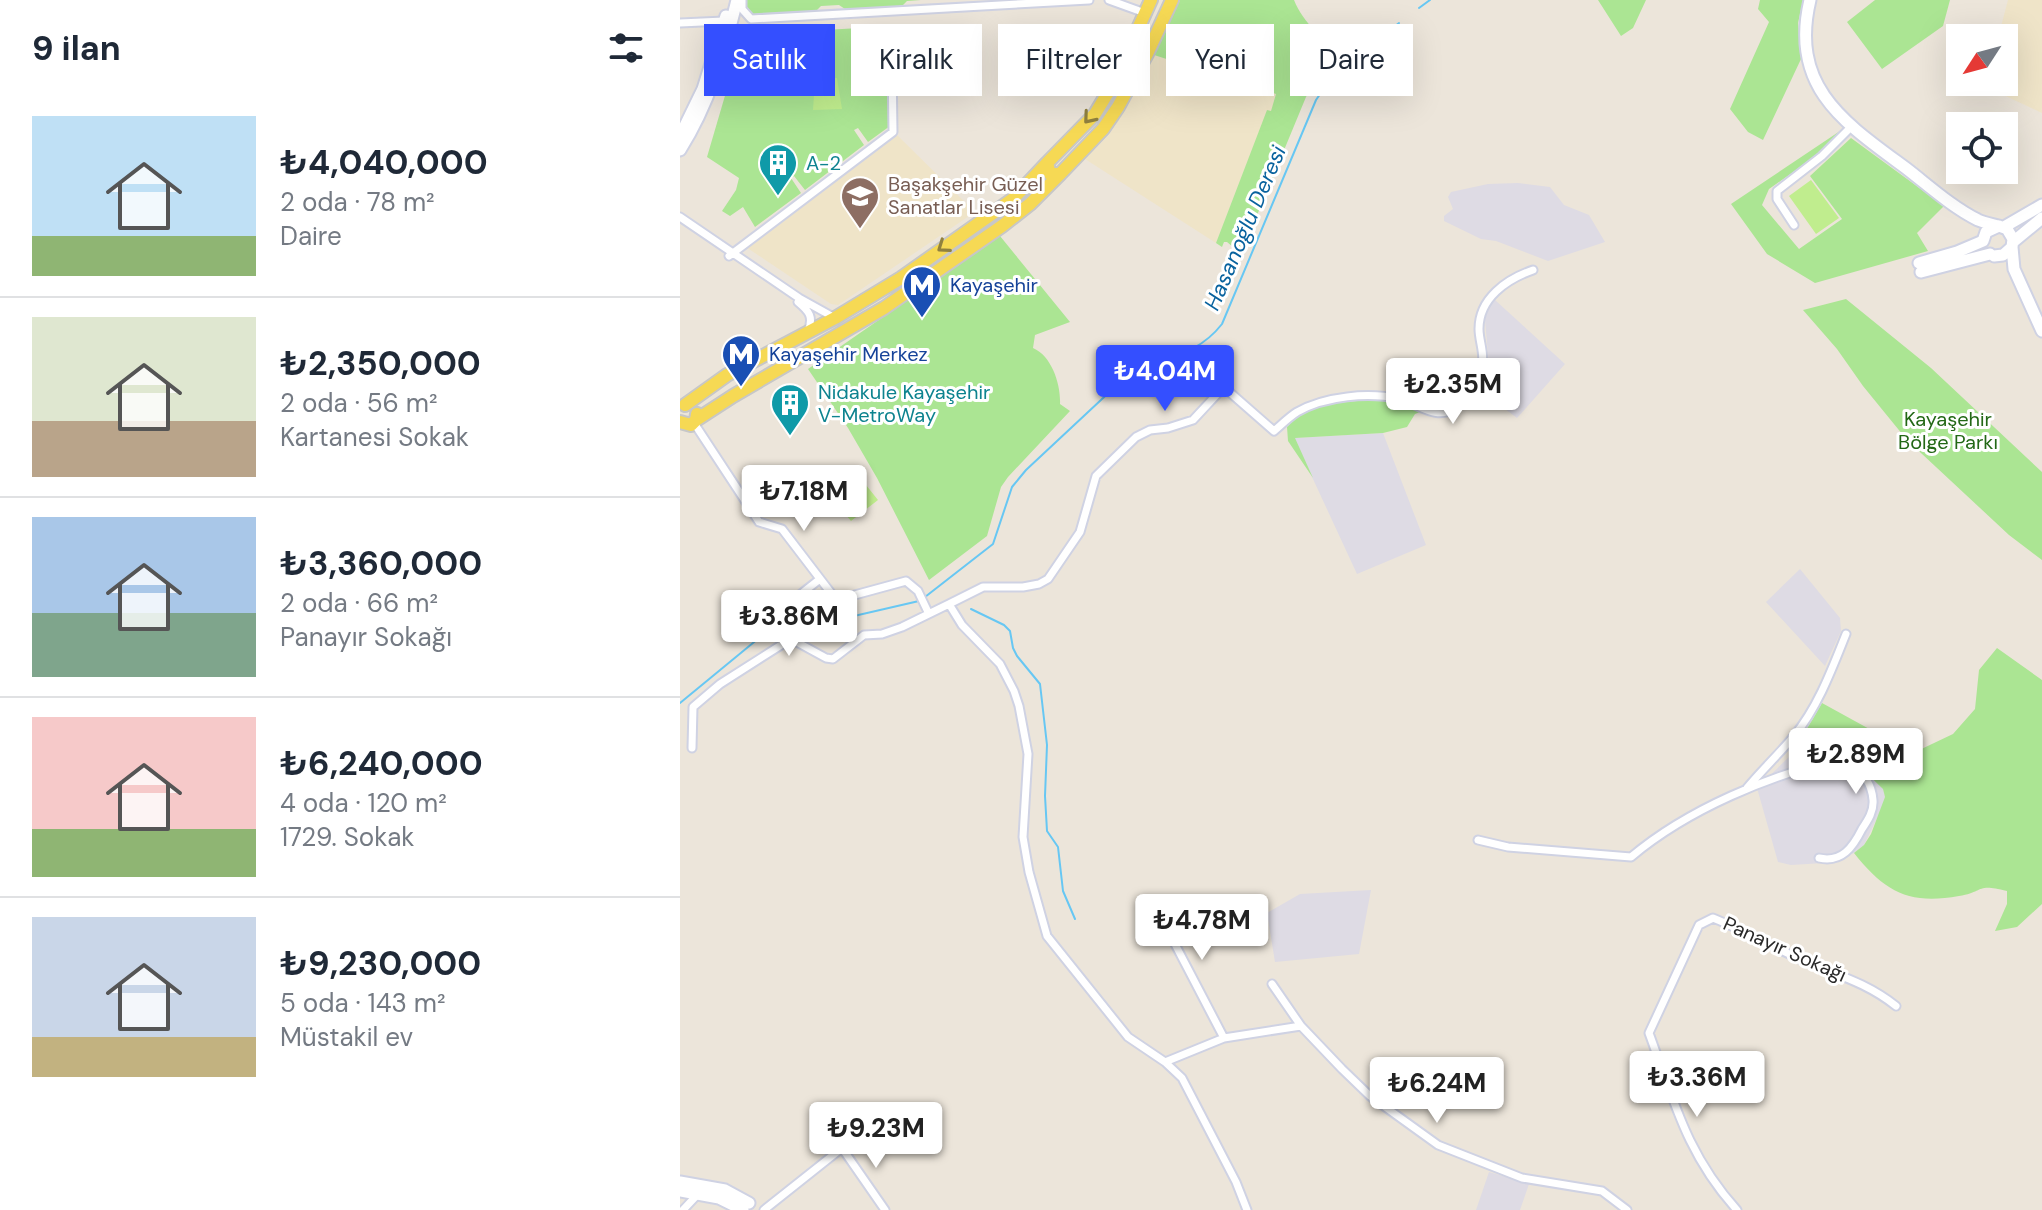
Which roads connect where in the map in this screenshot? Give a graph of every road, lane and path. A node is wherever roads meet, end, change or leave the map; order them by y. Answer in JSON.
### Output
{"nodes":[{"id":1,"x":729,"y":0,"type":"edge"},
{"id":2,"x":740,"y":0,"type":"edge"},
{"id":3,"x":1089,"y":0,"type":"edge"},
{"id":4,"x":1109,"y":0,"type":"edge"},
{"id":5,"x":1151,"y":0,"type":"edge"},
{"id":6,"x":1172,"y":0,"type":"edge"},
{"id":7,"x":1810,"y":0,"type":"edge"},
{"id":8,"x":1145,"y":13,"type":"junction"},
{"id":9,"x":751,"y":19,"type":"junction"},
{"id":10,"x":728,"y":20,"type":"junction"},
{"id":11,"x":680,"y":23,"type":"edge"},
{"id":12,"x":892,"y":96,"type":"edge"},
{"id":13,"x":1851,"y":127,"type":"junction"},
{"id":14,"x":680,"y":136,"type":"edge"},
{"id":15,"x":680,"y":150,"type":"edge"},
{"id":16,"x":1047,"y":163,"type":"junction"},
{"id":17,"x":1060,"y":174,"type":"junction"},
{"id":18,"x":2042,"y":205,"type":"edge"},
{"id":19,"x":1958,"y":208,"type":"junction"},
{"id":20,"x":680,"y":217,"type":"edge"},
{"id":21,"x":2042,"y":218,"type":"edge"},
{"id":22,"x":680,"y":223,"type":"edge"},
{"id":23,"x":1794,"y":225,"type":"dead end"},
{"id":24,"x":2002,"y":227,"type":"junction"},
{"id":25,"x":1983,"y":239,"type":"junction"},
{"id":26,"x":2012,"y":245,"type":"junction"},
{"id":27,"x":731,"y":254,"type":"junction"},
{"id":28,"x":1992,"y":255,"type":"junction"},
{"id":29,"x":2014,"y":269,"type":"junction"},
{"id":30,"x":1533,"y":270,"type":"dead end"},
{"id":31,"x":835,"y":318,"type":"junction"},
{"id":32,"x":2042,"y":331,"type":"edge"},
{"id":33,"x":807,"y":333,"type":"junction"},
{"id":34,"x":683,"y":407,"type":"edge"},
{"id":35,"x":688,"y":425,"type":"edge"},
{"id":36,"x":820,"y":579,"type":"junction"},
{"id":37,"x":949,"y":604,"type":"junction"},
{"id":38,"x":927,"y":608,"type":"junction"},
{"id":39,"x":787,"y":634,"type":"junction"},
{"id":40,"x":1846,"y":634,"type":"dead end"},
{"id":41,"x":692,"y":748,"type":"dead end"},
{"id":42,"x":1801,"y":753,"type":"dead end"},
{"id":43,"x":1843,"y":758,"type":"junction"},
{"id":44,"x":1745,"y":789,"type":"junction"},
{"id":45,"x":1478,"y":840,"type":"dead end"},
{"id":46,"x":1819,"y":858,"type":"dead end"},
{"id":47,"x":1152,"y":900,"type":"dead end"},
{"id":48,"x":1272,"y":984,"type":"dead end"},
{"id":49,"x":1896,"y":1006,"type":"dead end"},
{"id":50,"x":1301,"y":1026,"type":"junction"},
{"id":51,"x":1224,"y":1038,"type":"junction"},
{"id":52,"x":1165,"y":1062,"type":"junction"},
{"id":53,"x":680,"y":1182,"type":"edge"},
{"id":54,"x":701,"y":1189,"type":"junction"},
{"id":55,"x":680,"y":1191,"type":"edge"},
{"id":56,"x":746,"y":1207,"type":"edge"},
{"id":57,"x":683,"y":1210,"type":"edge"},
{"id":58,"x":764,"y":1210,"type":"edge"},
{"id":59,"x":885,"y":1210,"type":"edge"},
{"id":60,"x":1247,"y":1210,"type":"edge"},
{"id":61,"x":1627,"y":1210,"type":"edge"},
{"id":62,"x":1737,"y":1210,"type":"edge"}],
"edges":[{"from":1,"to":10,"type":"street"},
{"from":2,"to":9,"type":"street"},
{"from":2,"to":10,"type":"street"},
{"from":3,"to":9,"type":"street"},
{"from":4,"to":8,"type":"street"},
{"from":5,"to":8,"type":"main road"},
{"from":6,"to":17,"type":"main road"},
{"from":7,"to":13,"type":"street"},
{"from":8,"to":16,"type":"main road","one_way":true},
{"from":9,"to":10,"type":"street"},
{"from":10,"to":11,"type":"street"},
{"from":10,"to":14,"type":"street"},
{"from":10,"to":15,"type":"street"},
{"from":12,"to":27,"type":"street"},
{"from":13,"to":19,"type":"street"},
{"from":13,"to":23,"type":"street"},
{"from":16,"to":17,"type":"main road"},
{"from":16,"to":31,"type":"main road","one_way":true},
{"from":17,"to":35,"type":"main road"},
{"from":18,"to":24,"type":"street"},
{"from":19,"to":24,"type":"street"},
{"from":19,"to":25,"type":"street"},
{"from":20,"to":27,"type":"street"},
{"from":21,"to":26,"type":"street"},
{"from":22,"to":27,"type":"street"},
{"from":24,"to":25,"type":"street"},
{"from":24,"to":26,"type":"street"},
{"from":25,"to":28,"type":"street"},
{"from":25,"to":28,"type":"street"},
{"from":26,"to":28,"type":"street"},
{"from":26,"to":29,"type":"street"},
{"from":27,"to":31,"type":"street"},
{"from":27,"to":33,"type":"street"},
{"from":28,"to":29,"type":"street"},
{"from":29,"to":32,"type":"street"},
{"from":30,"to":37,"type":"street"},
{"from":31,"to":33,"type":"main road"},
{"from":33,"to":34,"type":"main road"},
{"from":34,"to":35,"type":"main road"},
{"from":35,"to":36,"type":"street"},
{"from":36,"to":38,"type":"street"},
{"from":36,"to":39,"type":"street"},
{"from":37,"to":38,"type":"street"},
{"from":37,"to":52,"type":"street"},
{"from":38,"to":39,"type":"street"},
{"from":39,"to":41,"type":"street"},
{"from":40,"to":44,"type":"street"},
{"from":42,"to":43,"type":"street"},
{"from":43,"to":44,"type":"street"},
{"from":43,"to":46,"type":"street"},
{"from":44,"to":45,"type":"street"},
{"from":47,"to":51,"type":"street"},
{"from":48,"to":50,"type":"street"},
{"from":49,"to":62,"type":"street","name":"Panayır Sokağı"},
{"from":50,"to":51,"type":"street"},
{"from":50,"to":61,"type":"street"},
{"from":51,"to":52,"type":"street"},
{"from":52,"to":60,"type":"street"},
{"from":53,"to":54,"type":"street"},
{"from":54,"to":55,"type":"street"},
{"from":54,"to":56,"type":"street"},
{"from":54,"to":57,"type":"street"},
{"from":58,"to":59,"type":"street"}]}
